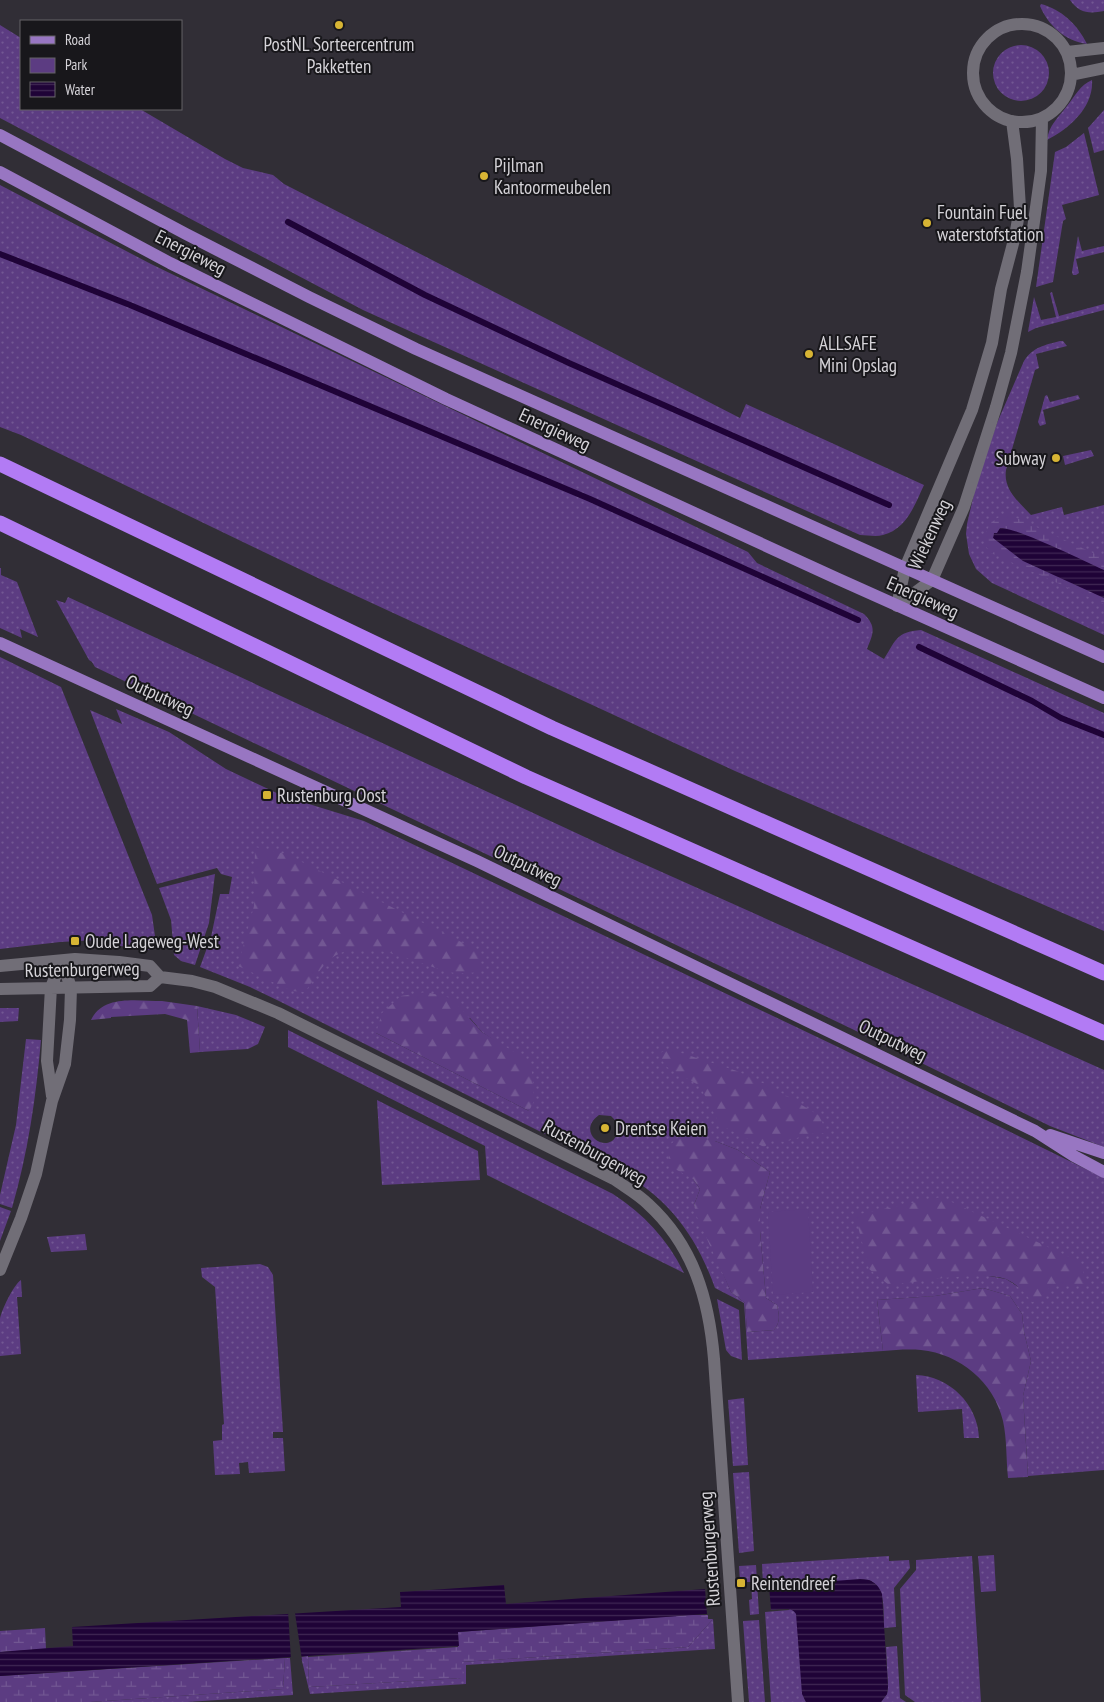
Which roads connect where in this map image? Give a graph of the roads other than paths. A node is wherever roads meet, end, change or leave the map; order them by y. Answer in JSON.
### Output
{"nodes":[{"id":1,"x":1104,"y":48,"type":"edge"},
{"id":2,"x":1067,"y":52,"type":"junction"},
{"id":3,"x":1104,"y":68,"type":"edge"},
{"id":4,"x":1071,"y":75,"type":"junction"},
{"id":5,"x":1042,"y":118,"type":"junction"},
{"id":6,"x":1012,"y":121,"type":"junction"},
{"id":7,"x":0,"y":135,"type":"edge"},
{"id":8,"x":0,"y":172,"type":"edge"},
{"id":9,"x":0,"y":464,"type":"edge"},
{"id":10,"x":0,"y":523,"type":"edge"},
{"id":11,"x":906,"y":568,"type":"junction"},
{"id":12,"x":932,"y":580,"type":"junction"},
{"id":13,"x":897,"y":606,"type":"junction"},
{"id":14,"x":0,"y":643,"type":"edge"},
{"id":15,"x":1104,"y":657,"type":"edge"},
{"id":16,"x":1104,"y":698,"type":"edge"},
{"id":17,"x":62,"y":961,"type":"junction"},
{"id":18,"x":0,"y":966,"type":"edge"},
{"id":19,"x":1104,"y":973,"type":"edge"},
{"id":20,"x":160,"y":976,"type":"junction"},
{"id":21,"x":51,"y":987,"type":"junction"},
{"id":22,"x":72,"y":988,"type":"junction"},
{"id":23,"x":0,"y":989,"type":"edge"},
{"id":24,"x":1104,"y":1033,"type":"edge"},
{"id":25,"x":52,"y":1101,"type":"junction"},
{"id":26,"x":1035,"y":1131,"type":"junction"},
{"id":27,"x":1104,"y":1153,"type":"edge"},
{"id":28,"x":1104,"y":1172,"type":"edge"},
{"id":29,"x":0,"y":1270,"type":"edge"},
{"id":30,"x":738,"y":1702,"type":"edge"}],
"edges":[{"from":1,"to":2,"type":"street"},
{"from":2,"to":4,"type":"street"},
{"from":2,"to":6,"type":"street"},
{"from":3,"to":4,"type":"street"},
{"from":4,"to":5,"type":"street"},
{"from":5,"to":6,"type":"street"},
{"from":5,"to":12,"type":"street","name":"Wiekenweg"},
{"from":6,"to":11,"type":"street","name":"Wiekenweg"},
{"from":7,"to":11,"type":"main road","name":"Energieweg"},
{"from":8,"to":13,"type":"main road","name":"Energieweg"},
{"from":9,"to":19,"type":"highway"},
{"from":10,"to":24,"type":"highway"},
{"from":11,"to":12,"type":"main road","name":"Energieweg"},
{"from":11,"to":13,"type":"street","name":"Wiekenweg"},
{"from":12,"to":13,"type":"street","name":"Wiekenweg"},
{"from":12,"to":15,"type":"main road","name":"Energieweg"},
{"from":13,"to":16,"type":"main road","name":"Energieweg"},
{"from":14,"to":26,"type":"main road","name":"Outputweg"},
{"from":17,"to":18,"type":"street","name":"Rustenburgerweg"},
{"from":17,"to":20,"type":"street","name":"Rustenburgerweg"},
{"from":17,"to":21,"type":"street"},
{"from":17,"to":22,"type":"street"},
{"from":20,"to":22,"type":"street","name":"Rustenburgerweg"},
{"from":20,"to":30,"type":"street","name":"Rustenburgerweg"},
{"from":21,"to":22,"type":"street","name":"Rustenburgerweg"},
{"from":21,"to":23,"type":"street","name":"Rustenburgerweg"},
{"from":21,"to":25,"type":"street"},
{"from":22,"to":25,"type":"street"},
{"from":25,"to":29,"type":"street"},
{"from":26,"to":27,"type":"main road","name":"Outputweg"},
{"from":26,"to":28,"type":"main road","name":"Outputweg"}]}
